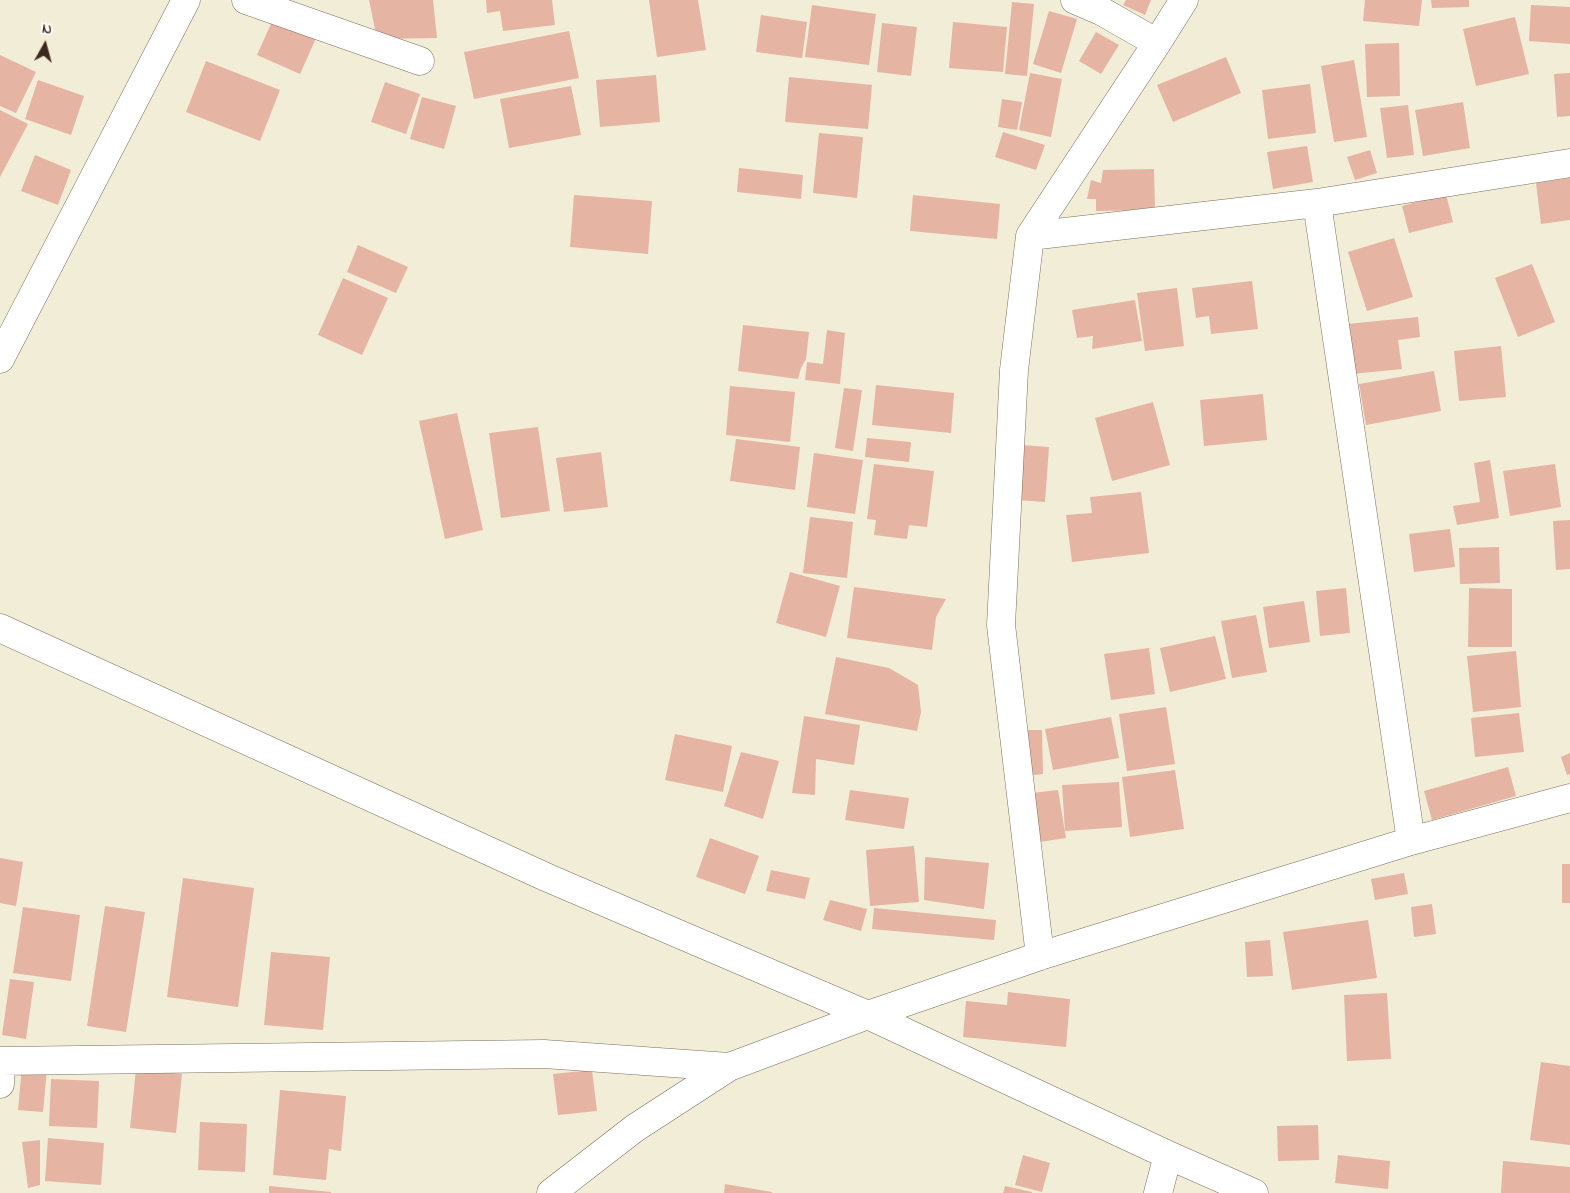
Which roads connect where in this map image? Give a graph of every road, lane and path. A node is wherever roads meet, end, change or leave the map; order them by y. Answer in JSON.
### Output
{"nodes":[{"id":1,"x":186,"y":0,"type":"edge"},
{"id":2,"x":246,"y":0,"type":"edge"},
{"id":3,"x":1075,"y":0,"type":"edge"},
{"id":4,"x":1184,"y":0,"type":"edge"},
{"id":5,"x":1157,"y":43,"type":"junction"},
{"id":6,"x":420,"y":60,"type":"dead end"},
{"id":7,"x":1570,"y":163,"type":"edge"},
{"id":8,"x":1317,"y":203,"type":"junction"},
{"id":9,"x":1030,"y":236,"type":"junction"},
{"id":10,"x":0,"y":359,"type":"edge"},
{"id":11,"x":0,"y":628,"type":"edge"},
{"id":12,"x":1570,"y":798,"type":"edge"},
{"id":13,"x":1411,"y":841,"type":"junction"},
{"id":14,"x":1040,"y":956,"type":"junction"},
{"id":15,"x":868,"y":1015,"type":"junction"},
{"id":16,"x":729,"y":1067,"type":"junction"},
{"id":17,"x":0,"y":1068,"type":"edge"},
{"id":18,"x":1168,"y":1155,"type":"junction"},
{"id":19,"x":551,"y":1193,"type":"edge"},
{"id":20,"x":1158,"y":1193,"type":"edge"},
{"id":21,"x":1254,"y":1193,"type":"edge"}],
"edges":[{"from":1,"to":10,"type":"street"},
{"from":2,"to":6,"type":"street"},
{"from":3,"to":5,"type":"street"},
{"from":4,"to":5,"type":"street"},
{"from":5,"to":9,"type":"street"},
{"from":7,"to":8,"type":"street"},
{"from":8,"to":9,"type":"street"},
{"from":8,"to":13,"type":"street"},
{"from":9,"to":14,"type":"street"},
{"from":11,"to":15,"type":"street"},
{"from":12,"to":13,"type":"street"},
{"from":13,"to":14,"type":"street"},
{"from":14,"to":15,"type":"street"},
{"from":15,"to":16,"type":"street"},
{"from":15,"to":18,"type":"street"},
{"from":16,"to":17,"type":"street"},
{"from":16,"to":19,"type":"street"},
{"from":18,"to":20,"type":"street"},
{"from":18,"to":21,"type":"street"}]}
